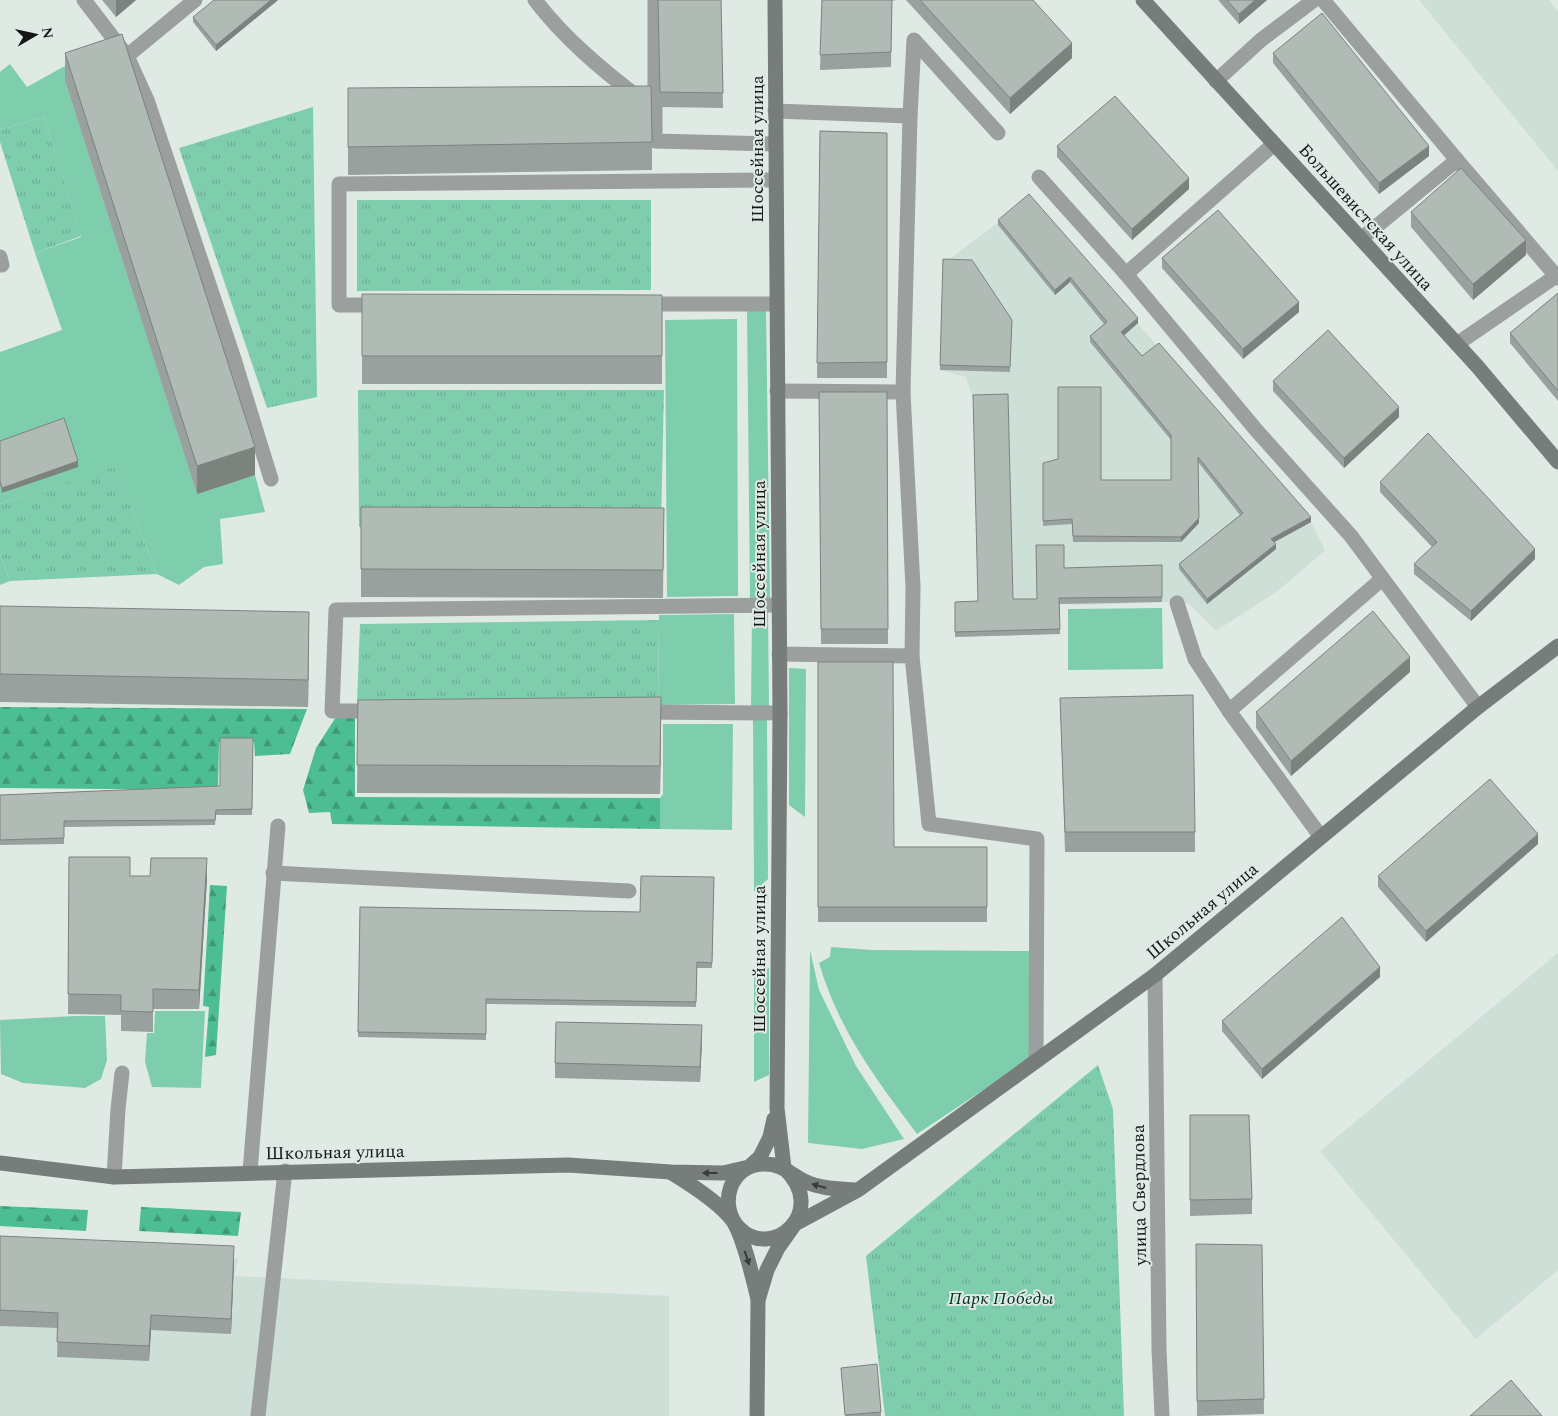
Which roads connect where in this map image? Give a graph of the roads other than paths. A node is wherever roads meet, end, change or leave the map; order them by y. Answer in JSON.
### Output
{"nodes":[{"id":1,"x":84,"y":0,"type":"edge"},
{"id":2,"x":195,"y":0,"type":"edge"},
{"id":3,"x":535,"y":0,"type":"edge"},
{"id":4,"x":654,"y":0,"type":"edge"},
{"id":5,"x":775,"y":0,"type":"edge"},
{"id":6,"x":1143,"y":0,"type":"edge"},
{"id":7,"x":1314,"y":0,"type":"edge"},
{"id":8,"x":1323,"y":0,"type":"edge"},
{"id":9,"x":128,"y":56,"type":"junction"},
{"id":10,"x":1216,"y":81,"type":"junction"},
{"id":11,"x":655,"y":110,"type":"junction"},
{"id":12,"x":775,"y":111,"type":"junction"},
{"id":13,"x":910,"y":116,"type":"junction"},
{"id":14,"x":998,"y":133,"type":"dead end"},
{"id":15,"x":775,"y":144,"type":"junction"},
{"id":16,"x":1274,"y":144,"type":"junction"},
{"id":17,"x":1457,"y":160,"type":"junction"},
{"id":18,"x":1039,"y":177,"type":"dead end"},
{"id":19,"x":775,"y":180,"type":"junction"},
{"id":20,"x":1361,"y":239,"type":"junction"},
{"id":21,"x":1126,"y":274,"type":"junction"},
{"id":22,"x":1557,"y":276,"type":"edge"},
{"id":23,"x":627,"y":304,"type":"edge"},
{"id":24,"x":776,"y":304,"type":"junction"},
{"id":25,"x":399,"y":305,"type":"edge"},
{"id":26,"x":1457,"y":344,"type":"junction"},
{"id":27,"x":777,"y":391,"type":"junction"},
{"id":28,"x":903,"y":392,"type":"junction"},
{"id":29,"x":1558,"y":462,"type":"edge"},
{"id":30,"x":271,"y":479,"type":"dead end"},
{"id":31,"x":1382,"y":579,"type":"junction"},
{"id":32,"x":1177,"y":603,"type":"dead end"},
{"id":33,"x":778,"y":606,"type":"junction"},
{"id":34,"x":1558,"y":646,"type":"edge"},
{"id":35,"x":779,"y":654,"type":"junction"},
{"id":36,"x":912,"y":656,"type":"junction"},
{"id":37,"x":1478,"y":707,"type":"junction"},
{"id":38,"x":391,"y":711,"type":"edge"},
{"id":39,"x":1229,"y":711,"type":"junction"},
{"id":40,"x":627,"y":712,"type":"edge"},
{"id":41,"x":780,"y":713,"type":"junction"},
{"id":42,"x":278,"y":826,"type":"dead end"},
{"id":43,"x":1321,"y":837,"type":"junction"},
{"id":44,"x":273,"y":874,"type":"junction"},
{"id":45,"x":629,"y":892,"type":"dead end"},
{"id":46,"x":1155,"y":974,"type":"junction"},
{"id":47,"x":1036,"y":1062,"type":"junction"},
{"id":48,"x":122,"y":1072,"type":"dead end"},
{"id":49,"x":777,"y":1108,"type":"junction"},
{"id":50,"x":0,"y":1163,"type":"edge"},
{"id":51,"x":749,"y":1167,"type":"junction"},
{"id":52,"x":784,"y":1168,"type":"junction"},
{"id":53,"x":285,"y":1171,"type":"junction"},
{"id":54,"x":250,"y":1172,"type":"junction"},
{"id":55,"x":671,"y":1172,"type":"junction"},
{"id":56,"x":114,"y":1177,"type":"junction"},
{"id":57,"x":858,"y":1190,"type":"junction"},
{"id":58,"x":733,"y":1221,"type":"junction"},
{"id":59,"x":795,"y":1224,"type":"junction"},
{"id":60,"x":758,"y":1300,"type":"junction"},
{"id":61,"x":258,"y":1416,"type":"edge"},
{"id":62,"x":757,"y":1416,"type":"edge"},
{"id":63,"x":1162,"y":1416,"type":"edge"}],
"edges":[{"from":1,"to":9,"type":"street"},
{"from":2,"to":9,"type":"street"},
{"from":3,"to":11,"type":"street"},
{"from":4,"to":11,"type":"street"},
{"from":5,"to":12,"type":"street","name":"Шоссейная улица"},
{"from":6,"to":10,"type":"street","name":"Большевистская улица"},
{"from":7,"to":10,"type":"street"},
{"from":8,"to":17,"type":"street"},
{"from":9,"to":30,"type":"street"},
{"from":10,"to":16,"type":"street","name":"Большевистская улица"},
{"from":11,"to":15,"type":"street"},
{"from":12,"to":13,"type":"street"},
{"from":12,"to":15,"type":"street","name":"Шоссейная улица"},
{"from":13,"to":14,"type":"street"},
{"from":13,"to":28,"type":"street"},
{"from":15,"to":19,"type":"street","name":"Шоссейная улица"},
{"from":16,"to":20,"type":"street","name":"Большевистская улица"},
{"from":16,"to":21,"type":"street"},
{"from":17,"to":20,"type":"street"},
{"from":17,"to":22,"type":"street"},
{"from":18,"to":21,"type":"street"},
{"from":19,"to":24,"type":"street","name":"Шоссейная улица"},
{"from":19,"to":25,"type":"street"},
{"from":20,"to":26,"type":"street","name":"Большевистская улица"},
{"from":21,"to":31,"type":"street"},
{"from":22,"to":26,"type":"street"},
{"from":23,"to":24,"type":"street"},
{"from":24,"to":27,"type":"street","name":"Шоссейная улица"},
{"from":26,"to":29,"type":"street","name":"Большевистская улица"},
{"from":27,"to":28,"type":"street"},
{"from":27,"to":33,"type":"street","name":"Шоссейная улица"},
{"from":28,"to":36,"type":"street"},
{"from":31,"to":37,"type":"street"},
{"from":31,"to":39,"type":"street"},
{"from":32,"to":39,"type":"street"},
{"from":33,"to":35,"type":"street","name":"Шоссейная улица"},
{"from":33,"to":38,"type":"street"},
{"from":34,"to":37,"type":"street","name":"Школьная улица"},
{"from":35,"to":36,"type":"street"},
{"from":35,"to":41,"type":"street","name":"Шоссейная улица"},
{"from":36,"to":47,"type":"street"},
{"from":37,"to":43,"type":"street","name":"Школьная улица"},
{"from":39,"to":43,"type":"street"},
{"from":40,"to":41,"type":"street"},
{"from":41,"to":49,"type":"street","name":"Шоссейная улица"},
{"from":42,"to":44,"type":"street"},
{"from":43,"to":46,"type":"street","name":"Школьная улица"},
{"from":44,"to":45,"type":"street"},
{"from":44,"to":54,"type":"street"},
{"from":46,"to":47,"type":"street","name":"Школьная улица"},
{"from":46,"to":63,"type":"street","name":"улица Свердлова"},
{"from":47,"to":57,"type":"street","name":"Школьная улица"},
{"from":48,"to":56,"type":"street"},
{"from":49,"to":51,"type":"street"},
{"from":49,"to":52,"type":"street"},
{"from":50,"to":56,"type":"street","name":"Школьная улица"},
{"from":51,"to":52,"type":"street"},
{"from":51,"to":55,"type":"street","name":"Школьная улица","one_way":true},
{"from":51,"to":58,"type":"street"},
{"from":57,"to":52,"type":"street","one_way":true},
{"from":52,"to":59,"type":"street"},
{"from":53,"to":54,"type":"street","name":"Школьная улица"},
{"from":53,"to":55,"type":"street","name":"Школьная улица"},
{"from":53,"to":61,"type":"street"},
{"from":54,"to":56,"type":"street","name":"Школьная улица"},
{"from":55,"to":58,"type":"street"},
{"from":57,"to":59,"type":"street","name":"Школьная улица"},
{"from":58,"to":59,"type":"street"},
{"from":58,"to":60,"type":"street","one_way":true},
{"from":59,"to":60,"type":"street"},
{"from":60,"to":62,"type":"street"}]}
